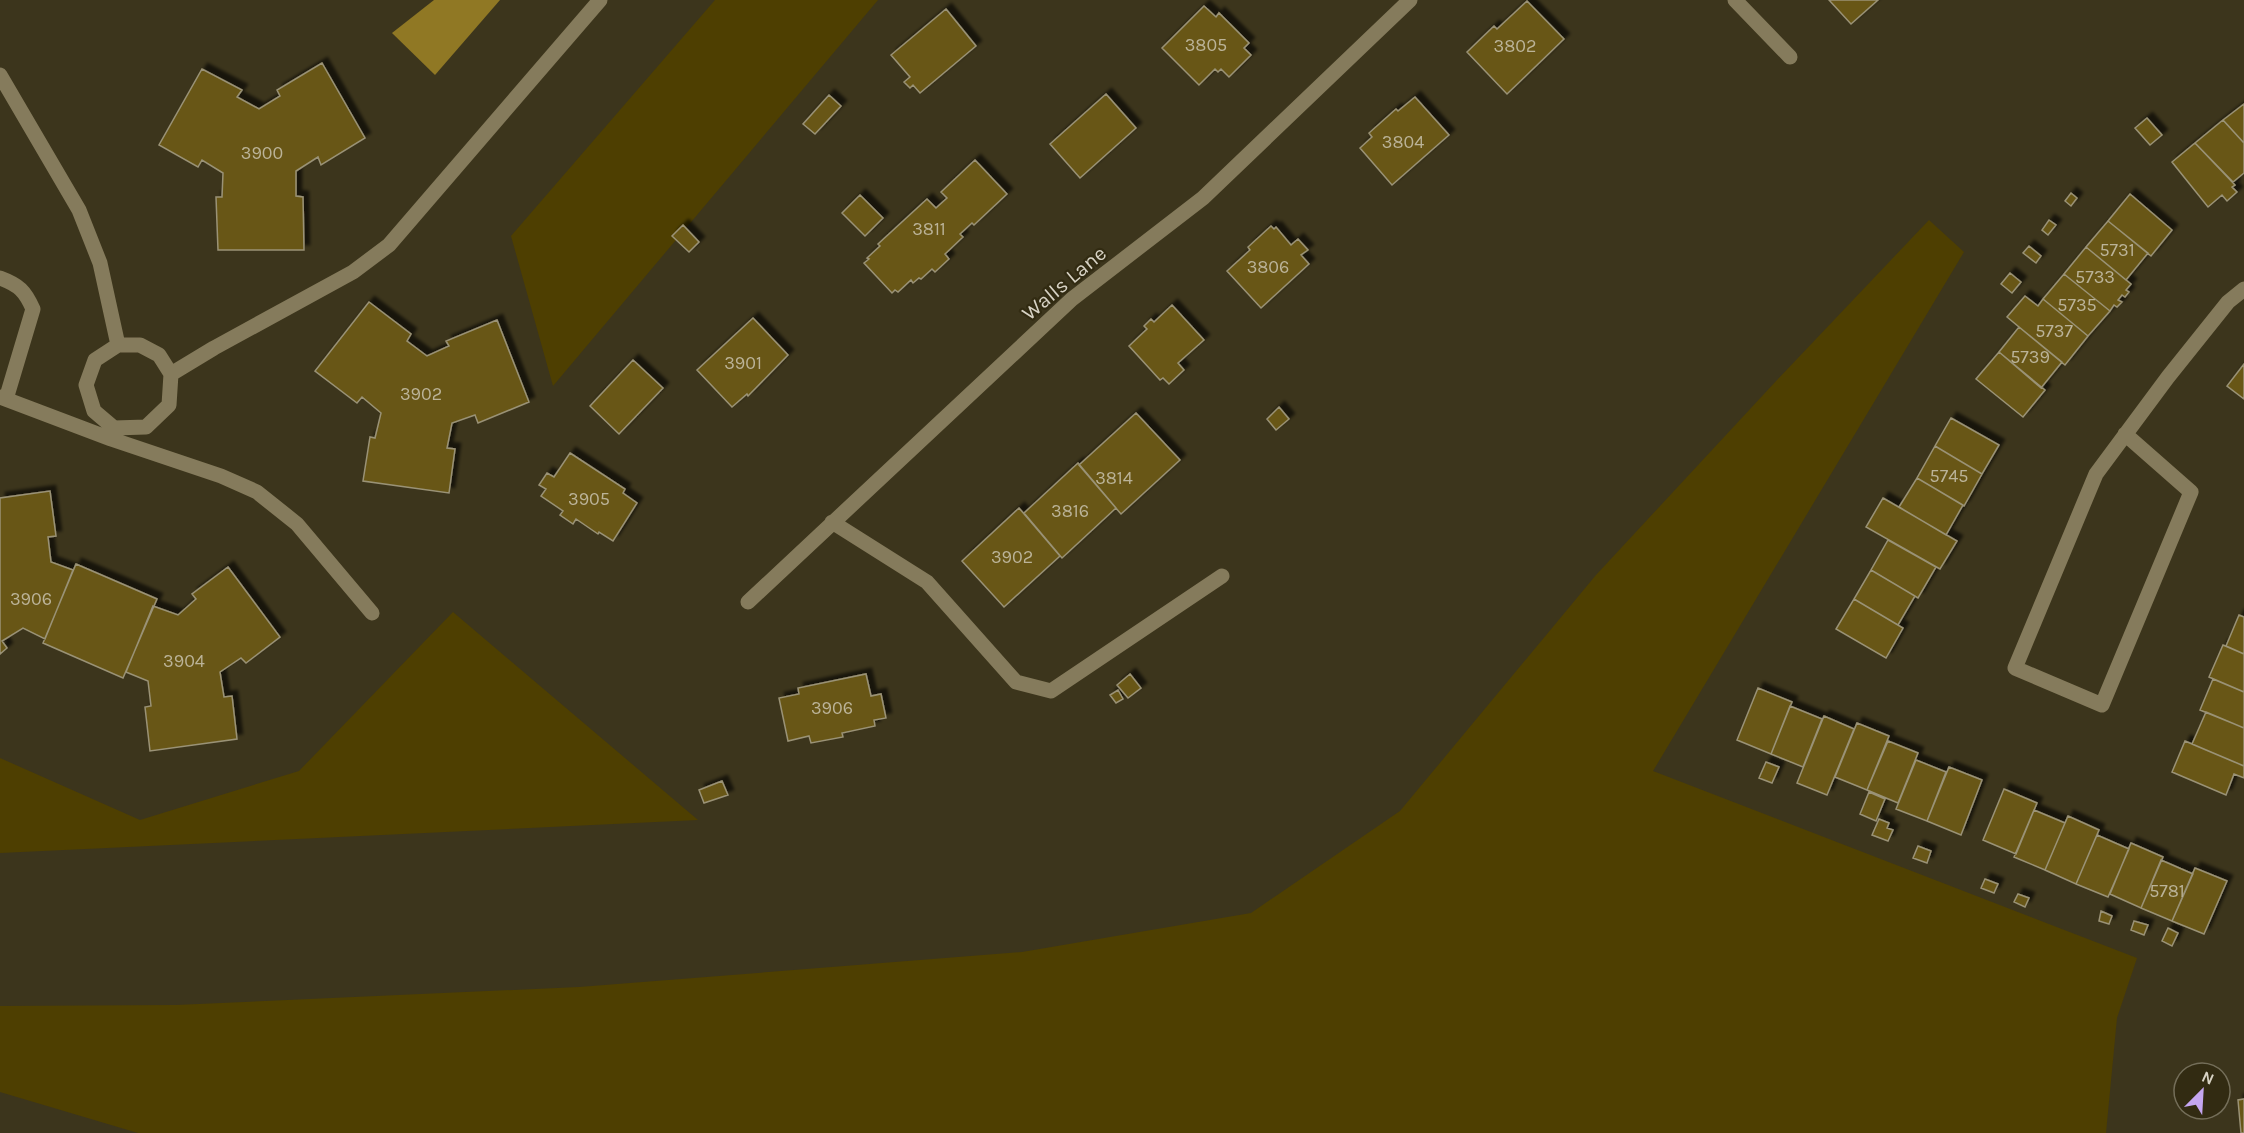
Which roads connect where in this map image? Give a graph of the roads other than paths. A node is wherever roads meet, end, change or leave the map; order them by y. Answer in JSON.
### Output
{"nodes":[{"id":1,"x":600,"y":0,"type":"edge"},
{"id":2,"x":1410,"y":0,"type":"edge"},
{"id":3,"x":1735,"y":0,"type":"edge"},
{"id":4,"x":1790,"y":57,"type":"dead end"},
{"id":5,"x":0,"y":75,"type":"edge"},
{"id":6,"x":0,"y":278,"type":"edge"},
{"id":7,"x":2244,"y":289,"type":"edge"},
{"id":8,"x":118,"y":345,"type":"junction"},
{"id":9,"x":171,"y":374,"type":"junction"},
{"id":10,"x":3,"y":398,"type":"edge"},
{"id":11,"x":113,"y":433,"type":"junction"},
{"id":12,"x":2125,"y":434,"type":"junction"},
{"id":13,"x":832,"y":522,"type":"junction"},
{"id":14,"x":1222,"y":576,"type":"dead end"},
{"id":15,"x":748,"y":602,"type":"dead end"},
{"id":16,"x":372,"y":613,"type":"dead end"}],
"edges":[{"from":1,"to":9,"type":"street"},
{"from":2,"to":13,"type":"street","name":"Walls Lane"},
{"from":3,"to":4,"type":"street"},
{"from":5,"to":8,"type":"street"},
{"from":6,"to":10,"type":"street"},
{"from":7,"to":12,"type":"street"},
{"from":8,"to":9,"type":"street"},
{"from":8,"to":11,"type":"street"},
{"from":9,"to":11,"type":"street"},
{"from":10,"to":11,"type":"street"},
{"from":11,"to":16,"type":"street"},
{"from":12,"to":12,"type":"street"},
{"from":13,"to":14,"type":"street"},
{"from":13,"to":15,"type":"street","name":"Walls Lane"}]}
